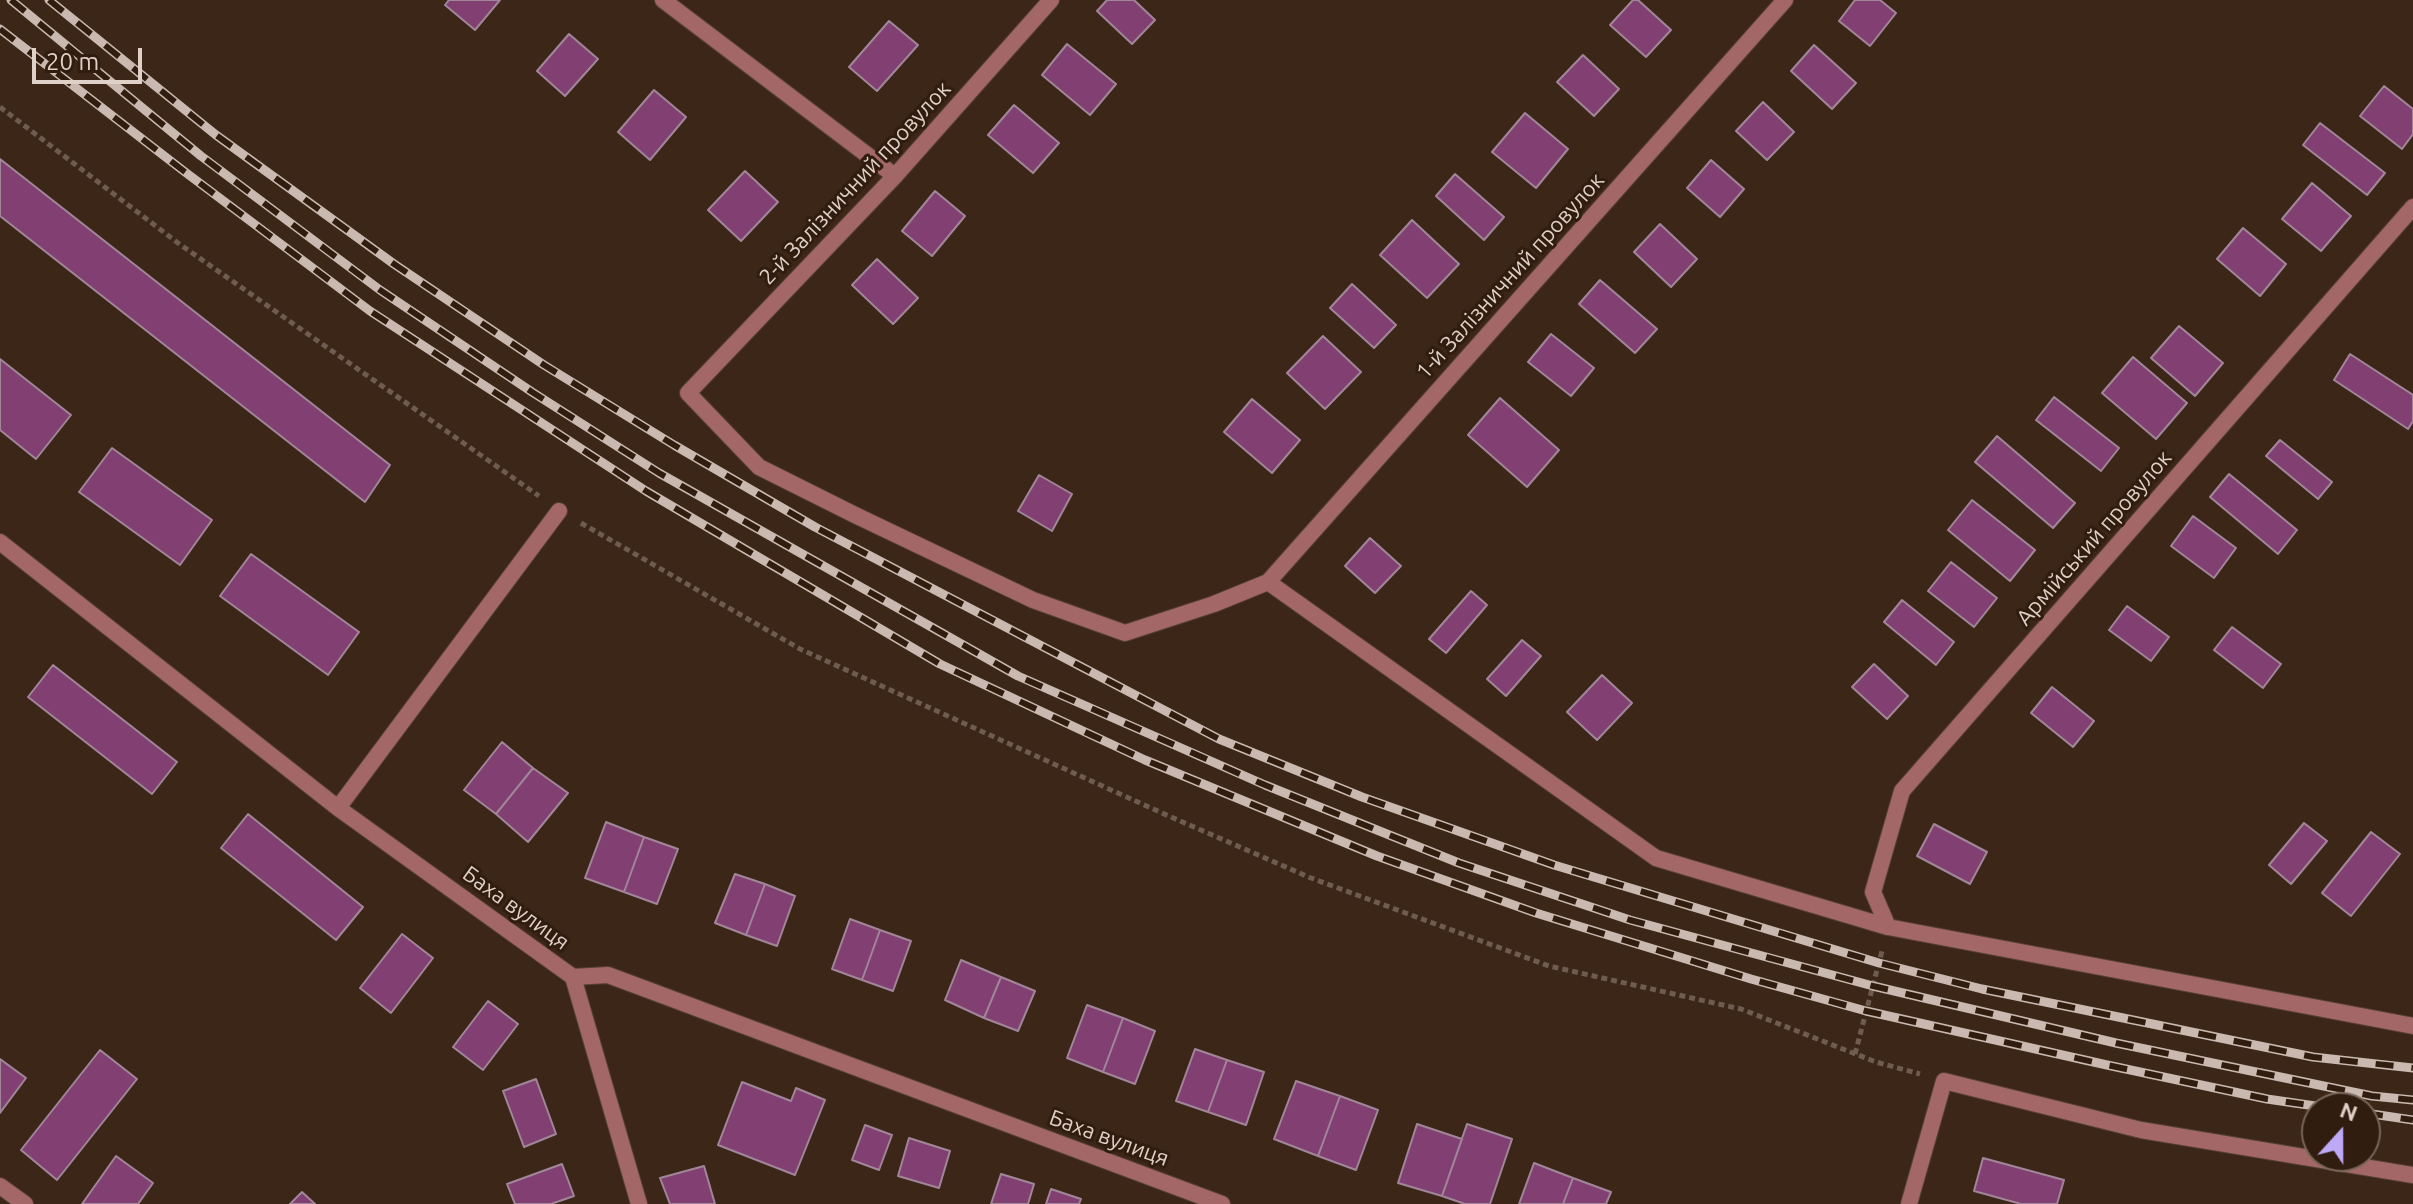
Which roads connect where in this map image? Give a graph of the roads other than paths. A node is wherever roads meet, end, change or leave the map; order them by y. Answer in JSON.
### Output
{"nodes":[{"id":1,"x":663,"y":0,"type":"edge"},
{"id":2,"x":1051,"y":0,"type":"edge"},
{"id":3,"x":1785,"y":0,"type":"edge"},
{"id":4,"x":895,"y":176,"type":"junction"},
{"id":5,"x":2413,"y":207,"type":"edge"},
{"id":6,"x":559,"y":511,"type":"road end"},
{"id":7,"x":0,"y":542,"type":"edge"},
{"id":8,"x":1268,"y":582,"type":"junction"},
{"id":9,"x":338,"y":808,"type":"junction"},
{"id":10,"x":1888,"y":927,"type":"junction"},
{"id":11,"x":573,"y":977,"type":"junction"},
{"id":12,"x":2413,"y":1026,"type":"edge"},
{"id":13,"x":2413,"y":1175,"type":"edge"},
{"id":14,"x":0,"y":1186,"type":"edge"},
{"id":15,"x":25,"y":1204,"type":"edge"},
{"id":16,"x":639,"y":1204,"type":"edge"},
{"id":17,"x":1222,"y":1204,"type":"edge"},
{"id":18,"x":1909,"y":1204,"type":"edge"}],
"edges":[{"from":1,"to":4,"type":"street"},
{"from":2,"to":4,"type":"street","name":"2-й Залізничний провулок"},
{"from":3,"to":8,"type":"street","name":"1-й Залізничний провулок"},
{"from":4,"to":8,"type":"street","name":"2-й Залізничний провулок"},
{"from":5,"to":10,"type":"street","name":"Армійський провулок"},
{"from":6,"to":9,"type":"street"},
{"from":7,"to":9,"type":"street","name":"Баха вулиця"},
{"from":8,"to":10,"type":"street"},
{"from":9,"to":11,"type":"street","name":"Баха вулиця"},
{"from":10,"to":12,"type":"street"},
{"from":11,"to":16,"type":"street"},
{"from":11,"to":17,"type":"street","name":"Баха вулиця"},
{"from":13,"to":18,"type":"street"},
{"from":14,"to":15,"type":"street"}]}
